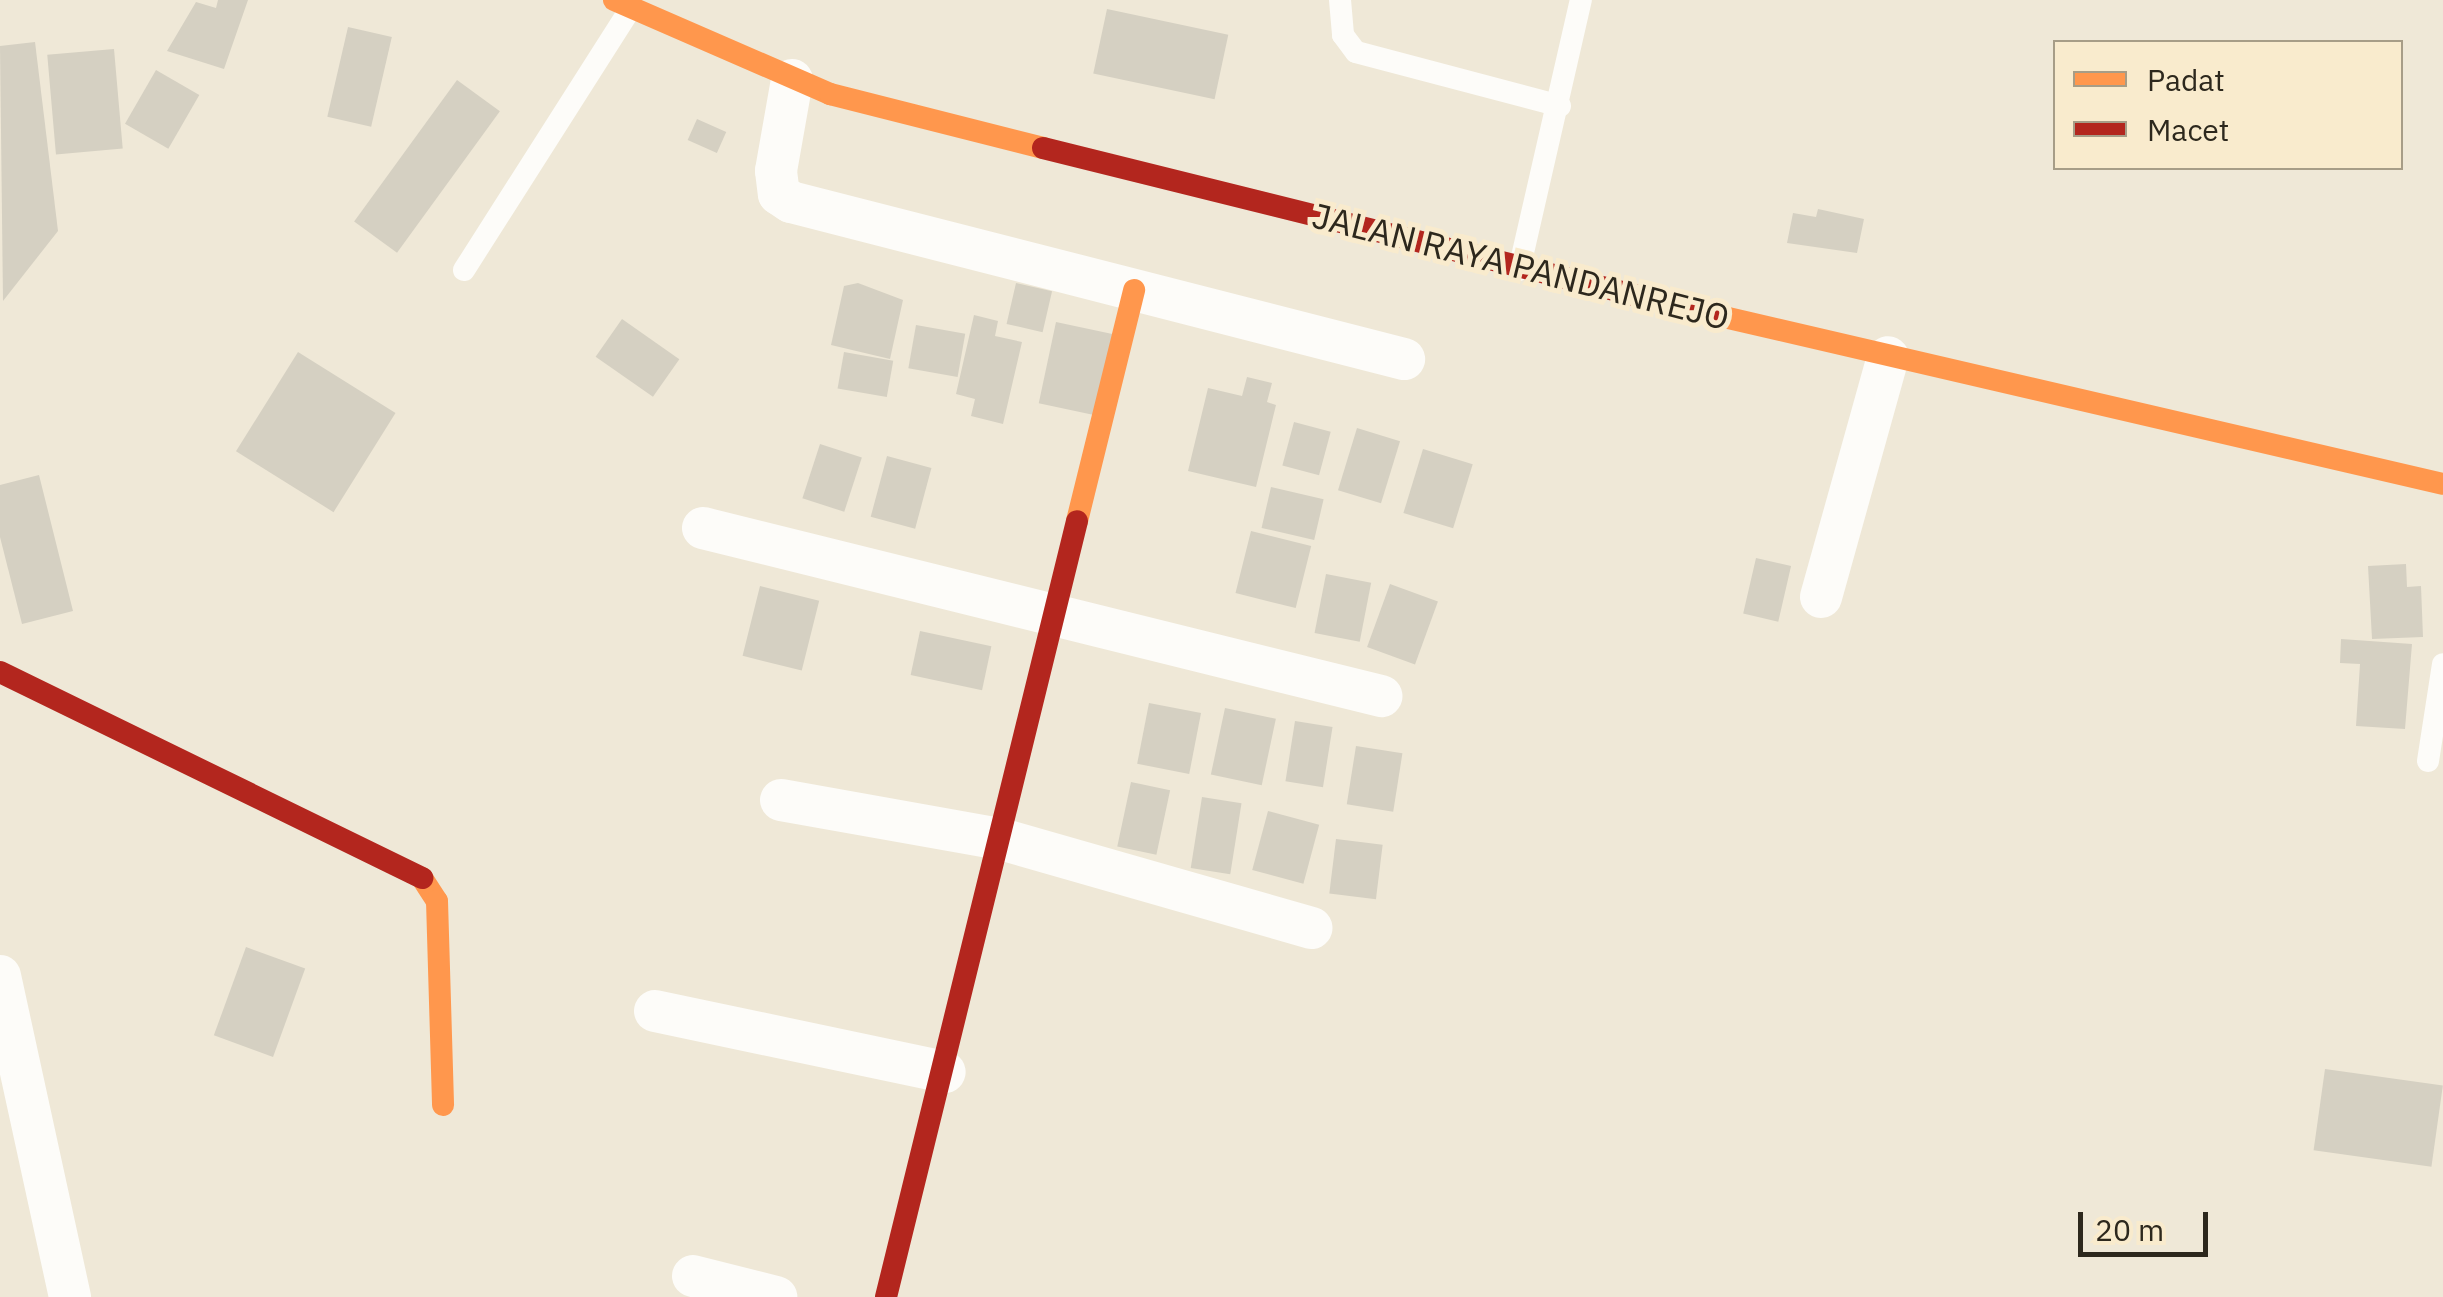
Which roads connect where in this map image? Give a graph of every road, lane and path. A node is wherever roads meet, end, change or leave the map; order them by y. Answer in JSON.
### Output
{"nodes":[{"id":1,"x":1340,"y":0,"type":"edge"},
{"id":2,"x":1581,"y":0,"type":"edge"},
{"id":3,"x":622,"y":4,"type":"edge"},
{"id":4,"x":792,"y":80,"type":"junction"},
{"id":5,"x":1560,"y":106,"type":"junction"},
{"id":6,"x":464,"y":270,"type":"dead end"},
{"id":7,"x":1519,"y":270,"type":"junction"},
{"id":8,"x":1134,"y":290,"type":"junction"},
{"id":9,"x":1888,"y":356,"type":"junction"},
{"id":10,"x":1404,"y":359,"type":"dead end"},
{"id":11,"x":2443,"y":484,"type":"edge"},
{"id":12,"x":703,"y":528,"type":"dead end"},
{"id":13,"x":1822,"y":597,"type":"dead end"},
{"id":14,"x":1060,"y":611,"type":"junction"},
{"id":15,"x":2443,"y":664,"type":"edge"},
{"id":16,"x":0,"y":672,"type":"edge"},
{"id":17,"x":1381,"y":696,"type":"dead end"},
{"id":18,"x":2428,"y":761,"type":"dead end"},
{"id":19,"x":781,"y":800,"type":"dead end"},
{"id":20,"x":1002,"y":838,"type":"junction"},
{"id":21,"x":1311,"y":928,"type":"dead end"},
{"id":22,"x":0,"y":976,"type":"edge"},
{"id":23,"x":656,"y":1011,"type":"dead end"},
{"id":24,"x":945,"y":1072,"type":"junction"},
{"id":25,"x":443,"y":1105,"type":"dead end"},
{"id":26,"x":693,"y":1276,"type":"dead end"},
{"id":27,"x":70,"y":1297,"type":"edge"},
{"id":28,"x":776,"y":1297,"type":"edge"},
{"id":29,"x":886,"y":1297,"type":"edge"}],
"edges":[{"from":1,"to":5,"type":"lane"},
{"from":2,"to":5,"type":"lane"},
{"from":3,"to":4,"type":"main road","name":"JALAN RAYA PANDANREJO"},
{"from":3,"to":6,"type":"lane"},
{"from":4,"to":7,"type":"main road","name":"JALAN RAYA PANDANREJO"},
{"from":4,"to":8,"type":"street"},
{"from":5,"to":7,"type":"lane"},
{"from":7,"to":9,"type":"main road","name":"JALAN RAYA PANDANREJO"},
{"from":8,"to":10,"type":"street"},
{"from":8,"to":14,"type":"main road"},
{"from":9,"to":11,"type":"main road","name":"JALAN RAYA PANDANREJO"},
{"from":9,"to":13,"type":"street"},
{"from":12,"to":14,"type":"street"},
{"from":14,"to":17,"type":"street"},
{"from":14,"to":20,"type":"main road"},
{"from":15,"to":18,"type":"lane"},
{"from":16,"to":25,"type":"main road"},
{"from":19,"to":20,"type":"street"},
{"from":20,"to":21,"type":"street"},
{"from":20,"to":24,"type":"main road"},
{"from":22,"to":27,"type":"street"},
{"from":23,"to":24,"type":"street"},
{"from":24,"to":29,"type":"main road"},
{"from":26,"to":28,"type":"street"}]}
